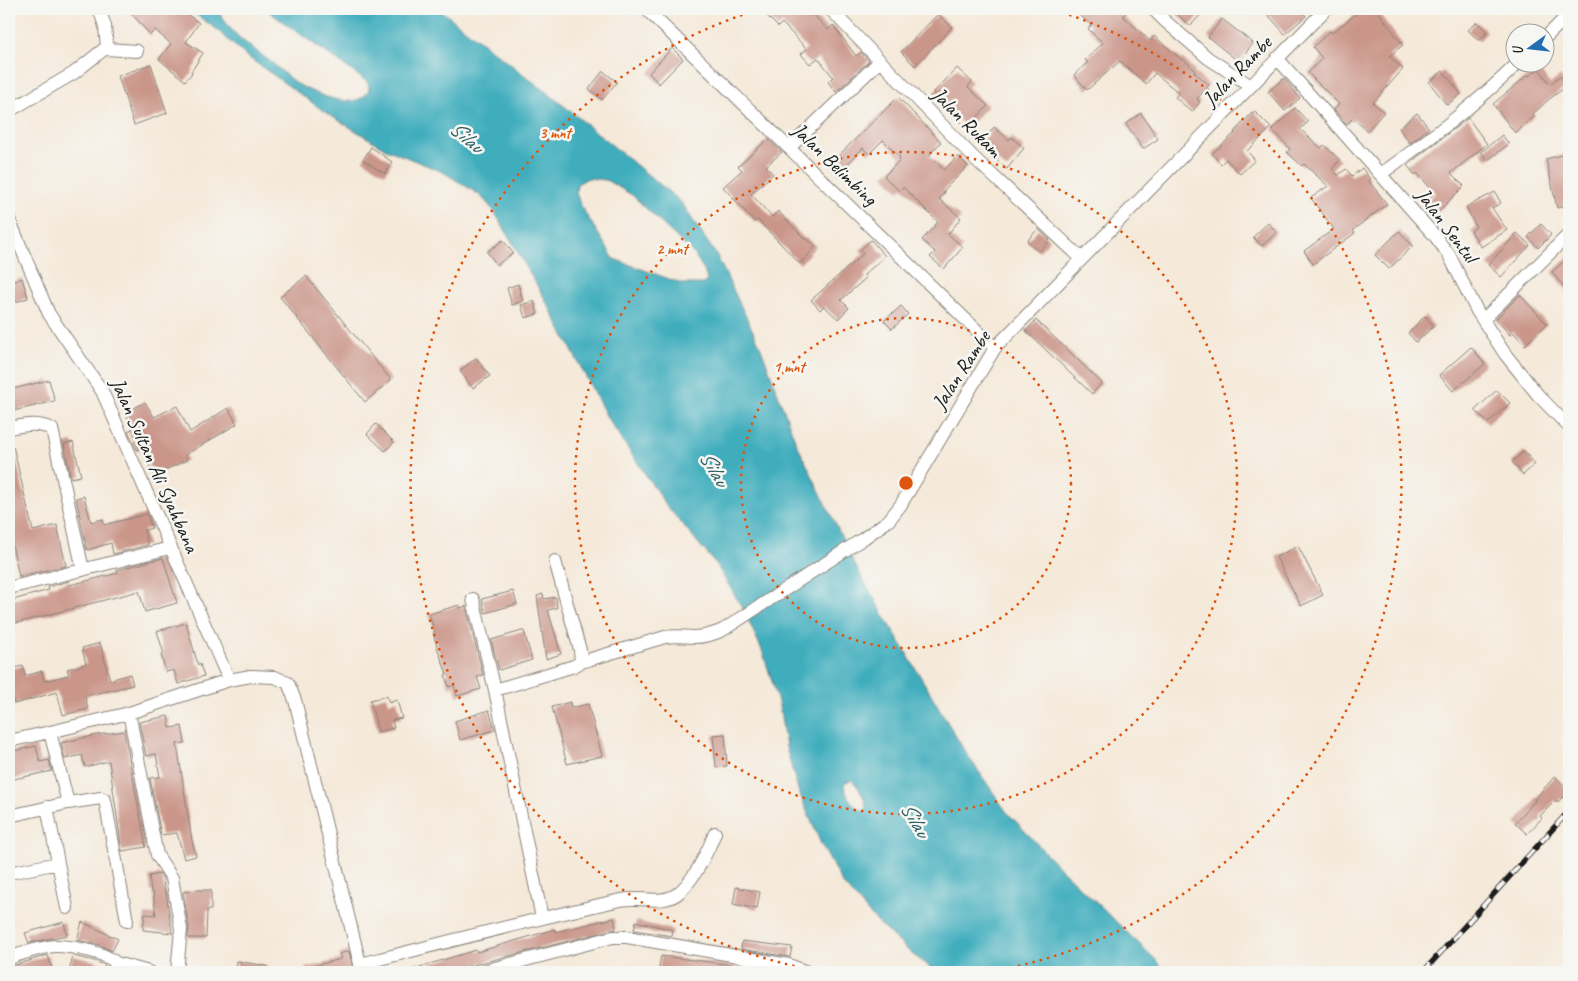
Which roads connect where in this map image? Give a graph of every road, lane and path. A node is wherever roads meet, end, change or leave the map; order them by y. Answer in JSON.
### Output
{"nodes":[{"id":1,"x":98,"y":9,"type":"edge"},
{"id":2,"x":646,"y":9,"type":"edge"},
{"id":3,"x":830,"y":9,"type":"edge"},
{"id":4,"x":1153,"y":9,"type":"edge"},
{"id":5,"x":1326,"y":9,"type":"edge"},
{"id":6,"x":1569,"y":14,"type":"edge"},
{"id":7,"x":1556,"y":27,"type":"edge"},
{"id":8,"x":107,"y":49,"type":"junction"},
{"id":9,"x":137,"y":50,"type":"dead end"},
{"id":10,"x":1277,"y":58,"type":"junction"},
{"id":11,"x":880,"y":61,"type":"junction"},
{"id":12,"x":1509,"y":72,"type":"edge"},
{"id":13,"x":1251,"y":86,"type":"junction"},
{"id":14,"x":9,"y":111,"type":"edge"},
{"id":15,"x":790,"y":148,"type":"junction"},
{"id":16,"x":1381,"y":174,"type":"junction"},
{"id":17,"x":9,"y":219,"type":"edge"},
{"id":18,"x":1569,"y":234,"type":"edge"},
{"id":19,"x":1081,"y":258,"type":"junction"},
{"id":20,"x":1483,"y":320,"type":"junction"},
{"id":21,"x":995,"y":348,"type":"junction"},
{"id":22,"x":1569,"y":426,"type":"edge"},
{"id":23,"x":9,"y":428,"type":"edge"},
{"id":24,"x":170,"y":548,"type":"junction"},
{"id":25,"x":556,"y":561,"type":"dead end"},
{"id":26,"x":83,"y":570,"type":"junction"},
{"id":27,"x":9,"y":588,"type":"edge"},
{"id":28,"x":473,"y":599,"type":"dead end"},
{"id":29,"x":581,"y":662,"type":"junction"},
{"id":30,"x":229,"y":680,"type":"junction"},
{"id":31,"x":495,"y":690,"type":"junction"},
{"id":32,"x":129,"y":713,"type":"junction"},
{"id":33,"x":50,"y":732,"type":"junction"},
{"id":34,"x":9,"y":741,"type":"edge"},
{"id":35,"x":68,"y":803,"type":"junction"},
{"id":36,"x":47,"y":807,"type":"junction"},
{"id":37,"x":9,"y":816,"type":"edge"},
{"id":38,"x":715,"y":834,"type":"dead end"},
{"id":39,"x":58,"y":863,"type":"junction"},
{"id":40,"x":9,"y":873,"type":"edge"},
{"id":41,"x":67,"y":908,"type":"dead end"},
{"id":42,"x":542,"y":918,"type":"junction"},
{"id":43,"x":127,"y":921,"type":"dead end"},
{"id":44,"x":9,"y":958,"type":"edge"},
{"id":45,"x":115,"y":968,"type":"edge"},
{"id":46,"x":361,"y":968,"type":"edge"},
{"id":47,"x":149,"y":972,"type":"edge"},
{"id":48,"x":177,"y":972,"type":"edge"},
{"id":49,"x":480,"y":972,"type":"edge"},
{"id":50,"x":807,"y":972,"type":"edge"}],
"edges":[{"from":1,"to":8,"type":"street"},
{"from":2,"to":15,"type":"street","name":"Jalan Belimbing"},
{"from":3,"to":11,"type":"street","name":"Jalan Rukam"},
{"from":4,"to":13,"type":"street"},
{"from":5,"to":10,"type":"street","name":"Jalan Rambe"},
{"from":6,"to":7,"type":"street"},
{"from":8,"to":9,"type":"street"},
{"from":8,"to":14,"type":"street"},
{"from":10,"to":13,"type":"street","name":"Jalan Rambe"},
{"from":10,"to":16,"type":"street","name":"Jalan Sentul"},
{"from":11,"to":15,"type":"street"},
{"from":11,"to":19,"type":"street","name":"Jalan Rukam"},
{"from":12,"to":16,"type":"street"},
{"from":13,"to":19,"type":"street","name":"Jalan Rambe"},
{"from":15,"to":21,"type":"street","name":"Jalan Belimbing"},
{"from":16,"to":20,"type":"street","name":"Jalan Sentul"},
{"from":17,"to":24,"type":"street","name":"Jalan Sultan Ali Syahbana"},
{"from":18,"to":20,"type":"street"},
{"from":19,"to":21,"type":"street","name":"Jalan Rambe"},
{"from":20,"to":22,"type":"street","name":"Jalan Sentul"},
{"from":21,"to":29,"type":"street","name":"Jalan Rambe"},
{"from":23,"to":26,"type":"street"},
{"from":24,"to":26,"type":"street"},
{"from":24,"to":30,"type":"street","name":"Jalan Sultan Ali Syahbana"},
{"from":25,"to":29,"type":"street"},
{"from":26,"to":27,"type":"street"},
{"from":28,"to":31,"type":"street"},
{"from":29,"to":31,"type":"street","name":"Jalan Rambe"},
{"from":30,"to":32,"type":"street"},
{"from":30,"to":46,"type":"street"},
{"from":31,"to":42,"type":"street"},
{"from":32,"to":33,"type":"street"},
{"from":32,"to":48,"type":"street"},
{"from":33,"to":34,"type":"street"},
{"from":33,"to":35,"type":"street"},
{"from":35,"to":36,"type":"street"},
{"from":35,"to":43,"type":"street"},
{"from":36,"to":37,"type":"street"},
{"from":36,"to":39,"type":"street"},
{"from":38,"to":42,"type":"street"},
{"from":39,"to":40,"type":"street"},
{"from":39,"to":41,"type":"street"},
{"from":42,"to":46,"type":"street"},
{"from":44,"to":45,"type":"street"},
{"from":45,"to":47,"type":"street"},
{"from":49,"to":50,"type":"street"}]}
